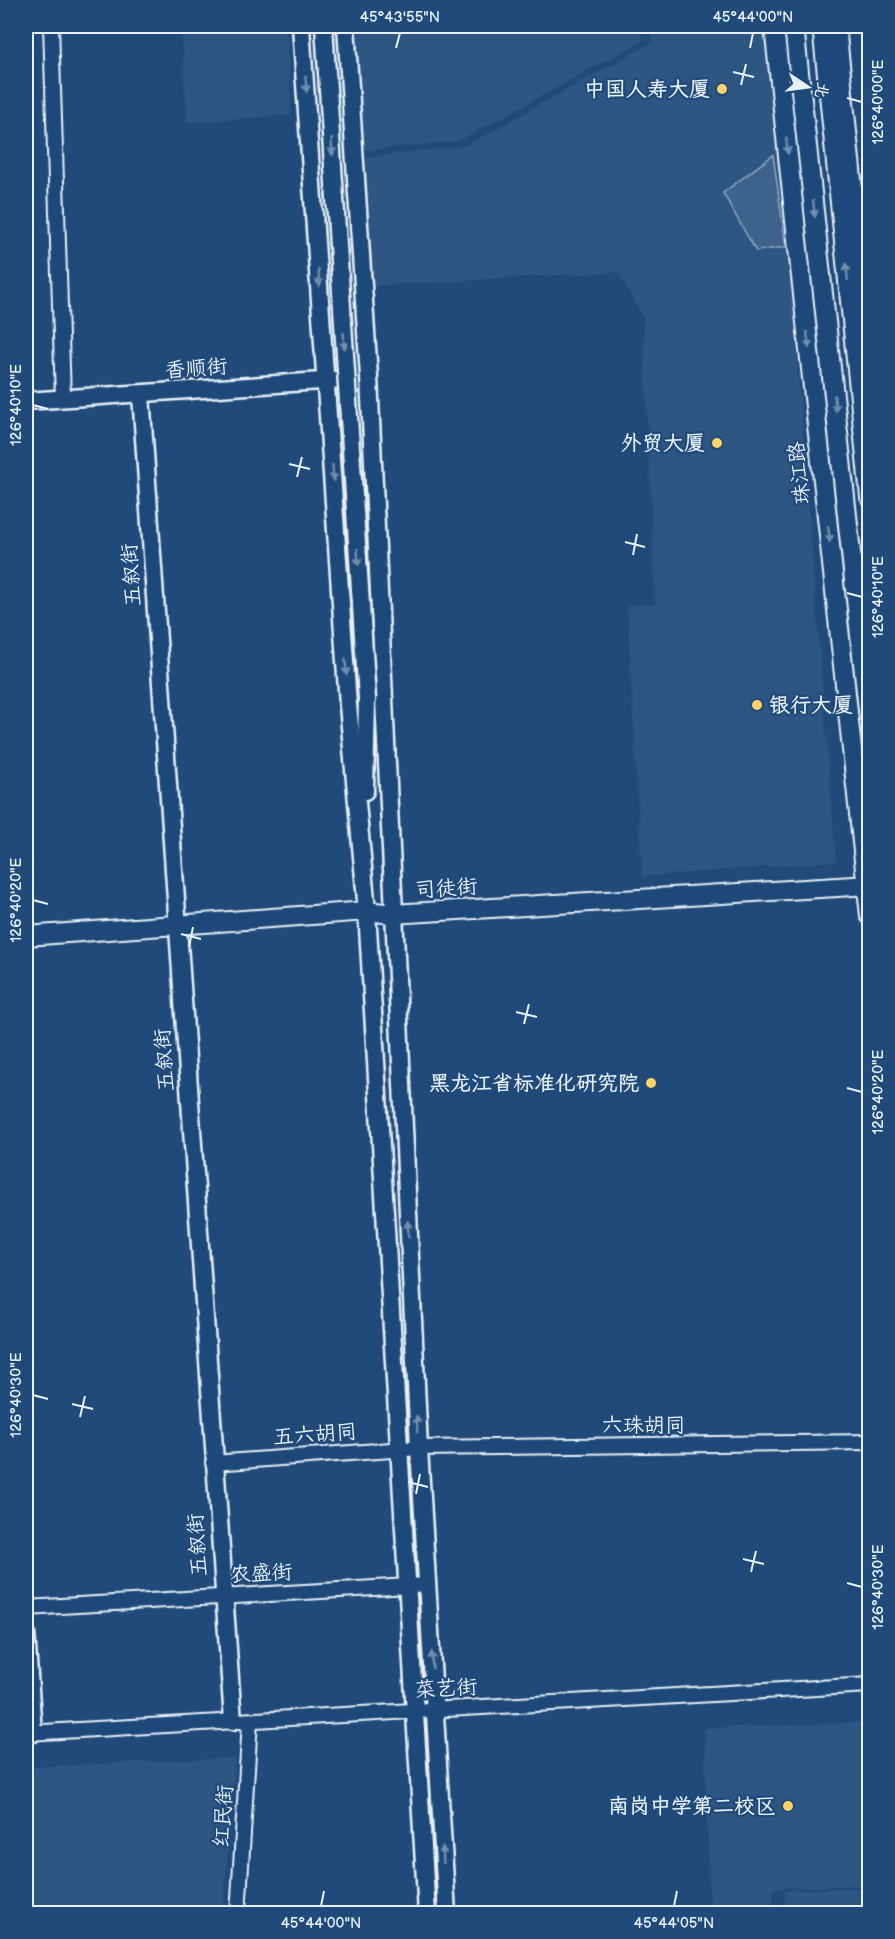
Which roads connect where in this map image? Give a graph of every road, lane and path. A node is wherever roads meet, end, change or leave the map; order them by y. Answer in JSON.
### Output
{"nodes":[{"id":1,"x":51,"y":26,"type":"edge"},
{"id":2,"x":301,"y":26,"type":"edge"},
{"id":3,"x":324,"y":26,"type":"edge"},
{"id":4,"x":346,"y":26,"type":"edge"},
{"id":5,"x":774,"y":26,"type":"edge"},
{"id":6,"x":794,"y":26,"type":"edge"},
{"id":7,"x":822,"y":26,"type":"edge"},
{"id":8,"x":836,"y":26,"type":"edge"},
{"id":9,"x":870,"y":352,"type":"edge"},
{"id":10,"x":369,"y":377,"type":"junction"},
{"id":11,"x":327,"y":381,"type":"junction"},
{"id":12,"x":141,"y":395,"type":"junction"},
{"id":13,"x":63,"y":398,"type":"junction"},
{"id":14,"x":26,"y":400,"type":"edge"},
{"id":15,"x":870,"y":497,"type":"edge"},
{"id":16,"x":870,"y":728,"type":"edge"},
{"id":17,"x":364,"y":881,"type":"junction"},
{"id":18,"x":868,"y":885,"type":"edge"},
{"id":19,"x":368,"y":911,"type":"junction"},
{"id":20,"x":392,"y":914,"type":"junction"},
{"id":21,"x":870,"y":916,"type":"edge"},
{"id":22,"x":178,"y":927,"type":"junction"},
{"id":23,"x":26,"y":936,"type":"edge"},
{"id":24,"x":870,"y":1442,"type":"edge"},
{"id":25,"x":419,"y":1448,"type":"junction"},
{"id":26,"x":399,"y":1449,"type":"junction"},
{"id":27,"x":213,"y":1463,"type":"junction"},
{"id":28,"x":427,"y":1585,"type":"junction"},
{"id":29,"x":407,"y":1586,"type":"junction"},
{"id":30,"x":223,"y":1596,"type":"junction"},
{"id":31,"x":26,"y":1608,"type":"edge"},
{"id":32,"x":26,"y":1632,"type":"edge"},
{"id":33,"x":870,"y":1685,"type":"edge"},
{"id":34,"x":435,"y":1710,"type":"junction"},
{"id":35,"x":415,"y":1711,"type":"junction"},
{"id":36,"x":250,"y":1720,"type":"junction"},
{"id":37,"x":233,"y":1721,"type":"junction"},
{"id":38,"x":29,"y":1733,"type":"edge"},
{"id":39,"x":238,"y":1914,"type":"edge"},
{"id":40,"x":427,"y":1914,"type":"edge"},
{"id":41,"x":447,"y":1914,"type":"edge"}],
"edges":[{"from":1,"to":13,"type":"street"},
{"from":2,"to":11,"type":"street","one_way":true},
{"from":3,"to":17,"type":"street","one_way":true,"bridge":true},
{"from":4,"to":10,"type":"street"},
{"from":5,"to":18,"type":"main road","name":"珠江路","one_way":true},
{"from":6,"to":16,"type":"main road","name":"珠江路","one_way":true},
{"from":15,"to":7,"type":"main road","one_way":true},
{"from":8,"to":9,"type":"main road"},
{"from":10,"to":11,"type":"street","name":"香顺街"},
{"from":10,"to":20,"type":"street"},
{"from":11,"to":12,"type":"street","name":"香顺街"},
{"from":11,"to":17,"type":"street","one_way":true},
{"from":12,"to":13,"type":"street","name":"香顺街"},
{"from":12,"to":22,"type":"street","name":"五叙街"},
{"from":13,"to":14,"type":"street","name":"香顺街"},
{"from":17,"to":19,"type":"street"},
{"from":18,"to":20,"type":"main road","name":"司徒街"},
{"from":18,"to":21,"type":"main road","name":"珠江路"},
{"from":19,"to":20,"type":"main road","name":"司徒街"},
{"from":19,"to":22,"type":"main road","name":"司徒街"},
{"from":19,"to":26,"type":"street"},
{"from":25,"to":20,"type":"street","one_way":true},
{"from":22,"to":23,"type":"main road","name":"司徒街"},
{"from":22,"to":27,"type":"street","name":"五叙街"},
{"from":24,"to":25,"type":"street","name":"六珠胡同"},
{"from":25,"to":26,"type":"street","name":"五六胡同"},
{"from":25,"to":28,"type":"street"},
{"from":26,"to":27,"type":"street","name":"五六胡同"},
{"from":26,"to":29,"type":"street"},
{"from":27,"to":30,"type":"street","name":"五叙街"},
{"from":28,"to":29,"type":"street","name":"农盛街"},
{"from":34,"to":28,"type":"street","one_way":true},
{"from":29,"to":30,"type":"street","name":"农盛街"},
{"from":29,"to":35,"type":"street"},
{"from":30,"to":31,"type":"street","name":"农盛街"},
{"from":30,"to":37,"type":"street","name":"五叙街"},
{"from":32,"to":38,"type":"street"},
{"from":33,"to":34,"type":"street","name":"菜艺街"},
{"from":34,"to":35,"type":"street","name":"菜艺街"},
{"from":41,"to":34,"type":"street","one_way":true},
{"from":35,"to":36,"type":"street","name":"菜艺街"},
{"from":35,"to":40,"type":"street"},
{"from":36,"to":37,"type":"street","name":"菜艺街"},
{"from":36,"to":39,"type":"street","name":"红民街"},
{"from":37,"to":38,"type":"street","name":"菜艺街"}]}
